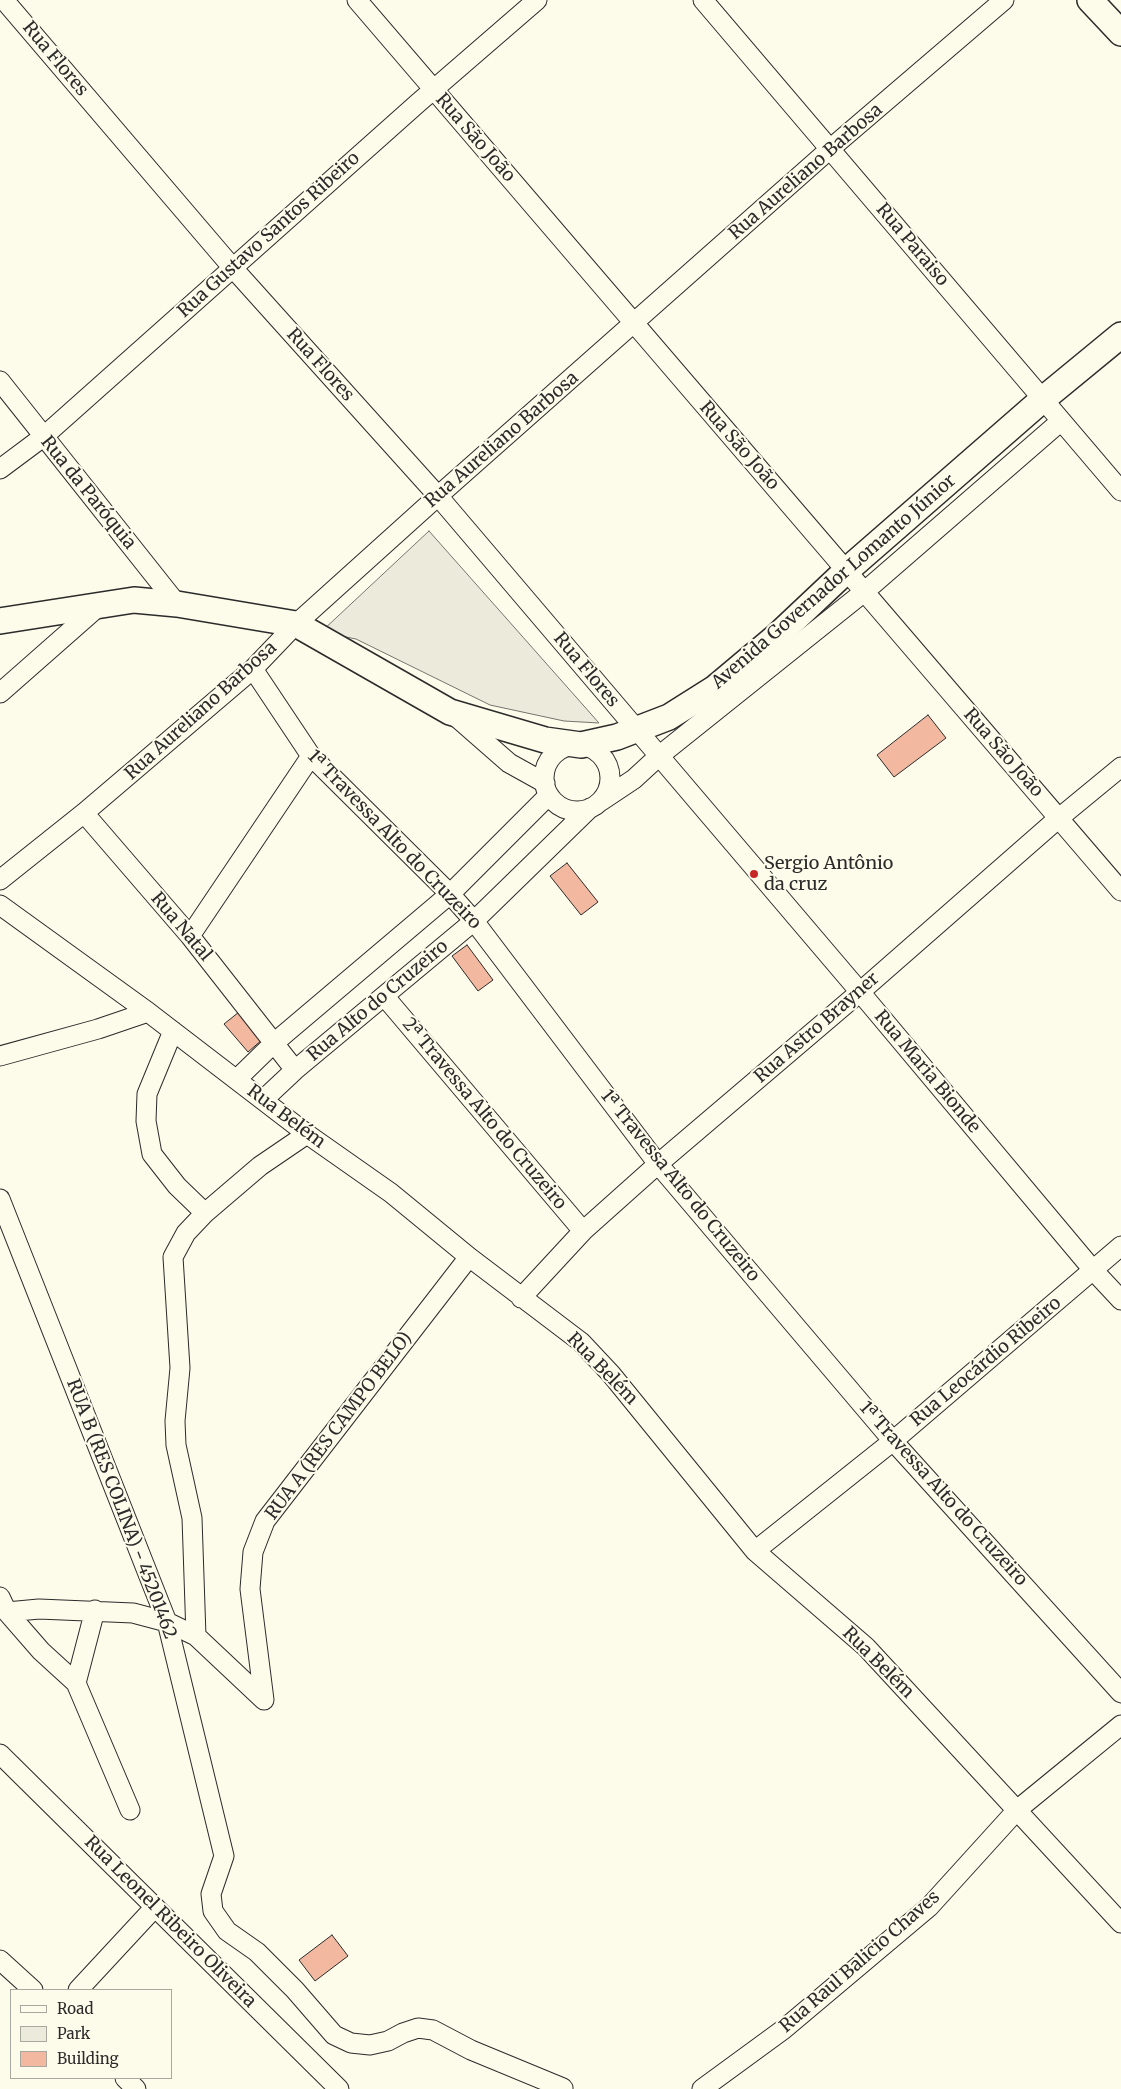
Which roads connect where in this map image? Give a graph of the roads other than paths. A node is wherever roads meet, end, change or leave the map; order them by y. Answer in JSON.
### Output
{"nodes":[{"id":1,"x":4,"y":0,"type":"edge"},
{"id":2,"x":357,"y":0,"type":"edge"},
{"id":3,"x":537,"y":0,"type":"edge"},
{"id":4,"x":702,"y":0,"type":"edge"},
{"id":5,"x":1004,"y":0,"type":"edge"},
{"id":6,"x":1090,"y":0,"type":"edge"},
{"id":7,"x":1114,"y":0,"type":"edge"},
{"id":8,"x":1118,"y":29,"type":"edge"},
{"id":9,"x":433,"y":89,"type":"junction"},
{"id":10,"x":830,"y":149,"type":"junction"},
{"id":11,"x":232,"y":268,"type":"junction"},
{"id":12,"x":634,"y":324,"type":"junction"},
{"id":13,"x":1121,"y":335,"type":"edge"},
{"id":14,"x":0,"y":381,"type":"edge"},
{"id":15,"x":1042,"y":400,"type":"junction"},
{"id":16,"x":1061,"y":421,"type":"junction"},
{"id":17,"x":43,"y":437,"type":"junction"},
{"id":18,"x":0,"y":469,"type":"edge"},
{"id":19,"x":1121,"y":491,"type":"edge"},
{"id":20,"x":438,"y":496,"type":"junction"},
{"id":21,"x":846,"y":571,"type":"junction"},
{"id":22,"x":864,"y":592,"type":"junction"},
{"id":23,"x":101,"y":604,"type":"junction"},
{"id":24,"x":177,"y":604,"type":"junction"},
{"id":25,"x":0,"y":620,"type":"edge"},
{"id":26,"x":296,"y":624,"type":"junction"},
{"id":27,"x":253,"y":669,"type":"junction"},
{"id":28,"x":0,"y":694,"type":"edge"},
{"id":29,"x":450,"y":712,"type":"junction"},
{"id":30,"x":637,"y":730,"type":"junction"},
{"id":31,"x":581,"y":745,"type":"junction"},
{"id":32,"x":311,"y":756,"type":"junction"},
{"id":33,"x":659,"y":756,"type":"junction"},
{"id":34,"x":1121,"y":767,"type":"edge"},
{"id":35,"x":547,"y":789,"type":"junction"},
{"id":36,"x":595,"y":805,"type":"junction"},
{"id":37,"x":84,"y":813,"type":"junction"},
{"id":38,"x":1059,"y":818,"type":"junction"},
{"id":39,"x":0,"y":880,"type":"edge"},
{"id":40,"x":1121,"y":891,"type":"edge"},
{"id":41,"x":450,"y":894,"type":"junction"},
{"id":42,"x":0,"y":905,"type":"edge"},
{"id":43,"x":474,"y":921,"type":"junction"},
{"id":44,"x":190,"y":936,"type":"junction"},
{"id":45,"x":860,"y":992,"type":"junction"},
{"id":46,"x":385,"y":997,"type":"junction"},
{"id":47,"x":148,"y":1012,"type":"junction"},
{"id":48,"x":173,"y":1031,"type":"junction"},
{"id":49,"x":274,"y":1043,"type":"junction"},
{"id":50,"x":0,"y":1056,"type":"edge"},
{"id":51,"x":295,"y":1070,"type":"junction"},
{"id":52,"x":237,"y":1079,"type":"junction"},
{"id":53,"x":263,"y":1100,"type":"junction"},
{"id":54,"x":307,"y":1134,"type":"junction"},
{"id":55,"x":658,"y":1164,"type":"junction"},
{"id":56,"x":0,"y":1199,"type":"edge"},
{"id":57,"x":206,"y":1213,"type":"junction"},
{"id":58,"x":583,"y":1231,"type":"junction"},
{"id":59,"x":1121,"y":1246,"type":"edge"},
{"id":60,"x":469,"y":1258,"type":"junction"},
{"id":61,"x":1094,"y":1270,"type":"junction"},
{"id":62,"x":521,"y":1298,"type":"junction"},
{"id":63,"x":1121,"y":1300,"type":"edge"},
{"id":64,"x":894,"y":1441,"type":"junction"},
{"id":65,"x":756,"y":1551,"type":"junction"},
{"id":66,"x":4,"y":1604,"type":"edge"},
{"id":67,"x":95,"y":1610,"type":"junction"},
{"id":68,"x":167,"y":1622,"type":"junction"},
{"id":69,"x":196,"y":1636,"type":"junction"},
{"id":70,"x":76,"y":1683,"type":"junction"},
{"id":71,"x":1121,"y":1693,"type":"edge"},
{"id":72,"x":1121,"y":1725,"type":"edge"},
{"id":73,"x":0,"y":1754,"type":"edge"},
{"id":74,"x":130,"y":1810,"type":"dead end"},
{"id":75,"x":1018,"y":1810,"type":"junction"},
{"id":76,"x":155,"y":1907,"type":"junction"},
{"id":77,"x":1121,"y":1922,"type":"edge"},
{"id":78,"x":0,"y":1960,"type":"edge"},
{"id":79,"x":32,"y":1989,"type":"edge"},
{"id":80,"x":79,"y":1989,"type":"edge"},
{"id":81,"x":126,"y":2079,"type":"edge"},
{"id":82,"x":564,"y":2088,"type":"edge"},
{"id":83,"x":136,"y":2089,"type":"edge"},
{"id":84,"x":339,"y":2089,"type":"edge"},
{"id":85,"x":702,"y":2089,"type":"edge"}],
"edges":[{"from":1,"to":11,"type":"street","name":"Rua Flores"},
{"from":2,"to":9,"type":"street","name":"Rua São João"},
{"from":3,"to":9,"type":"street","name":"Rua Gustavo Santos Ribeiro"},
{"from":4,"to":10,"type":"street","name":"Rua Paraiso"},
{"from":5,"to":10,"type":"street","name":"Rua Aureliano Barbosa"},
{"from":6,"to":8,"type":"main road"},
{"from":7,"to":8,"type":"main road"},
{"from":9,"to":11,"type":"street","name":"Rua Gustavo Santos Ribeiro"},
{"from":9,"to":12,"type":"street","name":"Rua São João"},
{"from":10,"to":12,"type":"street","name":"Rua Aureliano Barbosa"},
{"from":10,"to":15,"type":"street","name":"Rua Paraiso"},
{"from":11,"to":17,"type":"street","name":"Rua Gustavo Santos Ribeiro"},
{"from":11,"to":20,"type":"street","name":"Rua Flores"},
{"from":12,"to":20,"type":"street","name":"Rua Aureliano Barbosa"},
{"from":12,"to":21,"type":"street","name":"Rua São João"},
{"from":13,"to":15,"type":"main road","name":"Avenida Governador Lomanto Júnior"},
{"from":14,"to":17,"type":"street","name":"Rua da Paróquia"},
{"from":15,"to":16,"type":"street","name":"Rua Paraiso"},
{"from":15,"to":21,"type":"main road","name":"Avenida Governador Lomanto Júnior"},
{"from":16,"to":19,"type":"street","name":"Rua Paraiso"},
{"from":16,"to":22,"type":"street"},
{"from":17,"to":18,"type":"street","name":"Rua Gustavo Santos Ribeiro"},
{"from":17,"to":24,"type":"street","name":"Rua da Paróquia"},
{"from":20,"to":26,"type":"street","name":"Rua Aureliano Barbosa"},
{"from":20,"to":30,"type":"street","name":"Rua Flores"},
{"from":21,"to":22,"type":"street","name":"Rua São João"},
{"from":21,"to":30,"type":"main road","name":"Avenida Governador Lomanto Júnior"},
{"from":22,"to":33,"type":"street"},
{"from":22,"to":38,"type":"street","name":"Rua São João"},
{"from":23,"to":24,"type":"main road","name":"Avenida Governador Lomanto Júnior"},
{"from":23,"to":25,"type":"main road","name":"Avenida Governador Lomanto Júnior"},
{"from":23,"to":28,"type":"street"},
{"from":24,"to":26,"type":"main road","name":"Avenida Governador Lomanto Júnior"},
{"from":26,"to":27,"type":"street","name":"Rua Aureliano Barbosa"},
{"from":26,"to":29,"type":"main road","name":"Avenida Governador Lomanto Júnior"},
{"from":27,"to":32,"type":"street","name":"1ª Travessa Alto do Cruzeiro"},
{"from":27,"to":37,"type":"street","name":"Rua Aureliano Barbosa"},
{"from":29,"to":31,"type":"main road","name":"Avenida Governador Lomanto Júnior"},
{"from":29,"to":35,"type":"street"},
{"from":30,"to":31,"type":"main road","name":"Avenida Governador Lomanto Júnior"},
{"from":30,"to":33,"type":"street","name":"Rua Maria Bionde"},
{"from":31,"to":35,"type":"street"},
{"from":31,"to":36,"type":"street"},
{"from":32,"to":41,"type":"street","name":"1ª Travessa Alto do Cruzeiro"},
{"from":32,"to":44,"type":"street"},
{"from":33,"to":36,"type":"street"},
{"from":33,"to":45,"type":"street","name":"Rua Maria Bionde"},
{"from":34,"to":38,"type":"street","name":"Rua Astro Brayner"},
{"from":35,"to":36,"type":"street"},
{"from":35,"to":41,"type":"street","name":"Rua Alto do Cruzeiro"},
{"from":36,"to":43,"type":"street","name":"Rua Alto do Cruzeiro"},
{"from":37,"to":39,"type":"street","name":"Rua Aureliano Barbosa"},
{"from":37,"to":44,"type":"street","name":"Rua Natal"},
{"from":38,"to":40,"type":"street","name":"Rua São João"},
{"from":38,"to":45,"type":"street","name":"Rua Astro Brayner"},
{"from":41,"to":43,"type":"street","name":"1ª Travessa Alto do Cruzeiro"},
{"from":41,"to":49,"type":"street","name":"Rua Alto do Cruzeiro"},
{"from":42,"to":47,"type":"street","name":"Rua Belém"},
{"from":43,"to":46,"type":"street","name":"Rua Alto do Cruzeiro"},
{"from":43,"to":55,"type":"street","name":"1ª Travessa Alto do Cruzeiro"},
{"from":44,"to":49,"type":"street","name":"Rua Natal"},
{"from":45,"to":55,"type":"street","name":"Rua Astro Brayner"},
{"from":45,"to":61,"type":"street","name":"Rua Maria Bionde"},
{"from":46,"to":51,"type":"street","name":"Rua Alto do Cruzeiro"},
{"from":46,"to":58,"type":"street","name":"2ª Travessa Alto do Cruzeiro"},
{"from":47,"to":48,"type":"street","name":"Rua Belém"},
{"from":47,"to":50,"type":"street"},
{"from":48,"to":52,"type":"street","name":"Rua Belém"},
{"from":48,"to":57,"type":"street"},
{"from":49,"to":51,"type":"street"},
{"from":49,"to":52,"type":"street","name":"Rua Alto do Cruzeiro"},
{"from":51,"to":53,"type":"street","name":"Rua Alto do Cruzeiro"},
{"from":52,"to":53,"type":"street","name":"Rua Belém"},
{"from":53,"to":54,"type":"street","name":"Rua Belém"},
{"from":54,"to":57,"type":"street"},
{"from":54,"to":60,"type":"street","name":"Rua Belém"},
{"from":55,"to":58,"type":"street","name":"Rua Astro Brayner"},
{"from":55,"to":64,"type":"street","name":"1ª Travessa Alto do Cruzeiro"},
{"from":56,"to":68,"type":"street","name":"RUA B (RES COLINA) - 45201462"},
{"from":57,"to":69,"type":"street"},
{"from":58,"to":62,"type":"street","name":"Rua Astro Brayner"},
{"from":59,"to":61,"type":"street","name":"Rua Leocárdio Ribeiro"},
{"from":60,"to":62,"type":"street","name":"Rua Belém"},
{"from":60,"to":69,"type":"street","name":"RUA A (RES CAMPO BELO)"},
{"from":61,"to":63,"type":"street","name":"Rua Maria Bionde"},
{"from":61,"to":64,"type":"street","name":"Rua Leocárdio Ribeiro"},
{"from":62,"to":65,"type":"street","name":"Rua Belém"},
{"from":64,"to":65,"type":"street","name":"Rua Leocárdio Ribeiro"},
{"from":64,"to":71,"type":"street","name":"1ª Travessa Alto do Cruzeiro"},
{"from":65,"to":75,"type":"street","name":"Rua Belém"},
{"from":66,"to":67,"type":"street"},
{"from":66,"to":70,"type":"street"},
{"from":67,"to":68,"type":"street"},
{"from":67,"to":70,"type":"street"},
{"from":68,"to":69,"type":"street"},
{"from":68,"to":82,"type":"street","name":"RUA B (RES COLINA) - 45201462"},
{"from":70,"to":74,"type":"street"},
{"from":72,"to":75,"type":"street","name":"Rua Raul Balicio Chaves"},
{"from":73,"to":76,"type":"street","name":"Rua Leonel Ribeiro Oliveira"},
{"from":75,"to":77,"type":"street","name":"Rua Belém"},
{"from":75,"to":85,"type":"street","name":"Rua Raul Balicio Chaves"},
{"from":76,"to":80,"type":"street"},
{"from":76,"to":84,"type":"street","name":"Rua Leonel Ribeiro Oliveira"},
{"from":78,"to":79,"type":"street"},
{"from":81,"to":83,"type":"street"}]}
